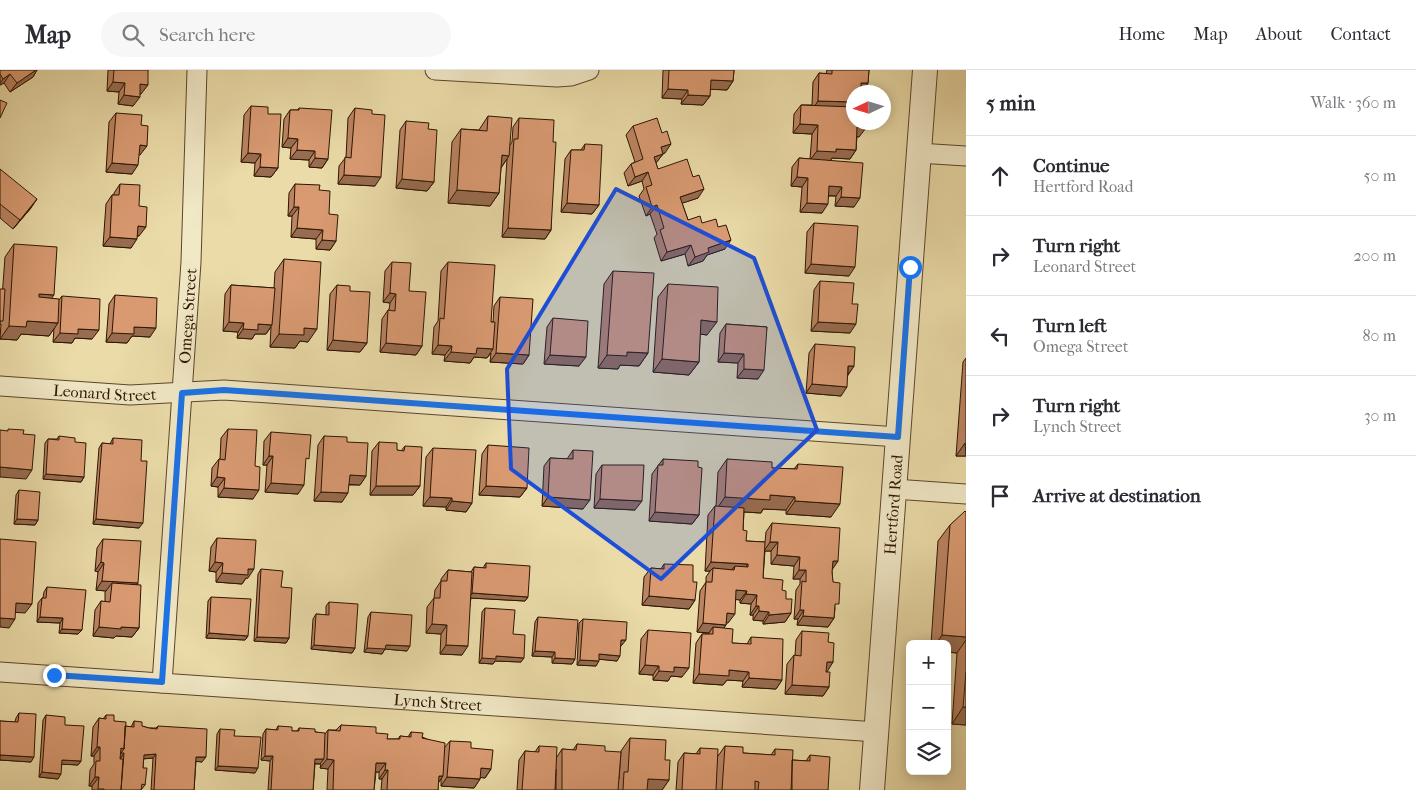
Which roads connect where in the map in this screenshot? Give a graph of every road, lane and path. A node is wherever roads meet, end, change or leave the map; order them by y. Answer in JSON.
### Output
{"nodes":[{"id":1,"x":197,"y":70,"type":"edge"},
{"id":2,"x":435,"y":70,"type":"edge"},
{"id":3,"x":589,"y":70,"type":"edge"},
{"id":4,"x":925,"y":70,"type":"edge"},
{"id":5,"x":918,"y":153,"type":"junction"},
{"id":6,"x":966,"y":156,"type":"edge"},
{"id":7,"x":0,"y":386,"type":"edge"},
{"id":8,"x":182,"y":393,"type":"junction"},
{"id":9,"x":898,"y":437,"type":"junction"},
{"id":10,"x":894,"y":489,"type":"junction"},
{"id":11,"x":966,"y":494,"type":"edge"},
{"id":12,"x":0,"y":672,"type":"edge"},
{"id":13,"x":162,"y":682,"type":"junction"},
{"id":14,"x":877,"y":732,"type":"junction"},
{"id":15,"x":872,"y":790,"type":"edge"}],
"edges":[{"from":1,"to":8,"type":"street","name":"Omega Street"},
{"from":2,"to":3,"type":"street"},
{"from":4,"to":5,"type":"street","name":"Hertford Road"},
{"from":5,"to":6,"type":"street"},
{"from":5,"to":9,"type":"street","name":"Hertford Road"},
{"from":7,"to":8,"type":"street","name":"Leonard Street"},
{"from":8,"to":9,"type":"street","name":"Leonard Street"},
{"from":8,"to":13,"type":"street","name":"Omega Street"},
{"from":9,"to":10,"type":"street","name":"Hertford Road"},
{"from":10,"to":11,"type":"street"},
{"from":10,"to":14,"type":"street","name":"Hertford Road"},
{"from":12,"to":13,"type":"street","name":"Lynch Street"},
{"from":13,"to":14,"type":"street","name":"Lynch Street"},
{"from":14,"to":15,"type":"street","name":"Hertford Road"}]}
